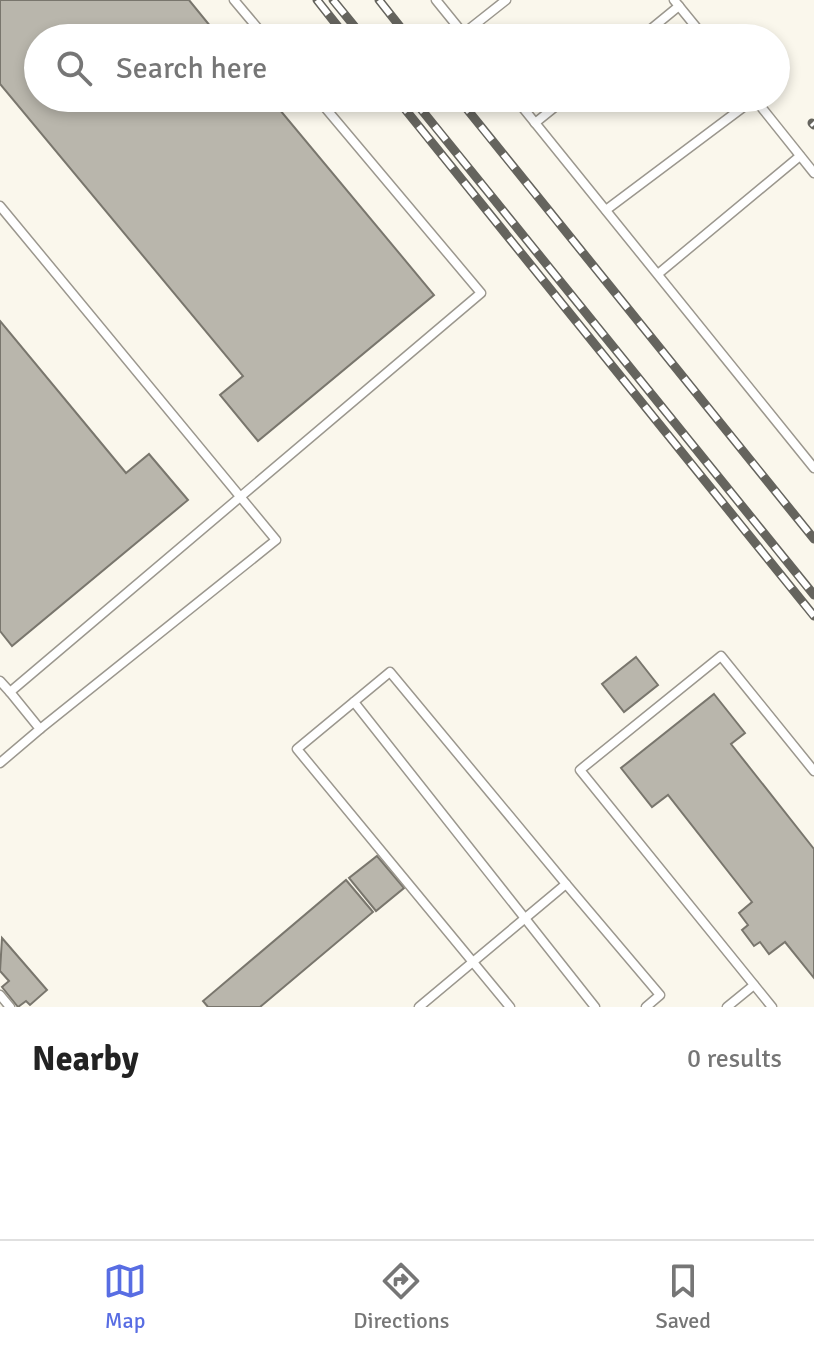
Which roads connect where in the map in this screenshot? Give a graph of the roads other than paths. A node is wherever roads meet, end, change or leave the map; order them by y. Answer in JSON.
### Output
{"nodes":[{"id":1,"x":234,"y":0,"type":"edge"},
{"id":2,"x":436,"y":0,"type":"edge"},
{"id":3,"x":506,"y":0,"type":"edge"},
{"id":4,"x":677,"y":3,"type":"edge"},
{"id":5,"x":254,"y":24,"type":"edge"},
{"id":6,"x":455,"y":24,"type":"edge"},
{"id":7,"x":479,"y":24,"type":"edge"},
{"id":8,"x":655,"y":24,"type":"edge"},
{"id":9,"x":694,"y":24,"type":"edge"},
{"id":10,"x":329,"y":112,"type":"edge"},
{"id":11,"x":526,"y":112,"type":"edge"},
{"id":12,"x":549,"y":112,"type":"edge"},
{"id":13,"x":736,"y":112,"type":"edge"},
{"id":14,"x":765,"y":112,"type":"edge"},
{"id":15,"x":535,"y":123,"type":"junction"},
{"id":16,"x":800,"y":156,"type":"junction"},
{"id":17,"x":814,"y":173,"type":"edge"},
{"id":18,"x":0,"y":206,"type":"edge"},
{"id":19,"x":606,"y":210,"type":"junction"},
{"id":20,"x":658,"y":274,"type":"junction"},
{"id":21,"x":814,"y":468,"type":"edge"},
{"id":22,"x":241,"y":496,"type":"junction"},
{"id":23,"x":0,"y":681,"type":"edge"},
{"id":24,"x":10,"y":692,"type":"junction"},
{"id":25,"x":354,"y":702,"type":"junction"},
{"id":26,"x":40,"y":729,"type":"junction"},
{"id":27,"x":0,"y":763,"type":"edge"},
{"id":28,"x":814,"y":771,"type":"edge"},
{"id":29,"x":566,"y":884,"type":"junction"},
{"id":30,"x":525,"y":918,"type":"junction"},
{"id":31,"x":473,"y":961,"type":"junction"},
{"id":32,"x":754,"y":985,"type":"junction"},
{"id":33,"x":0,"y":995,"type":"edge"},
{"id":34,"x":10,"y":1007,"type":"edge"},
{"id":35,"x":419,"y":1007,"type":"edge"},
{"id":36,"x":510,"y":1007,"type":"edge"},
{"id":37,"x":595,"y":1007,"type":"edge"},
{"id":38,"x":646,"y":1007,"type":"edge"},
{"id":39,"x":727,"y":1007,"type":"edge"},
{"id":40,"x":772,"y":1007,"type":"edge"}],
"edges":[{"from":1,"to":5,"type":"lane"},
{"from":2,"to":6,"type":"lane"},
{"from":3,"to":7,"type":"lane"},
{"from":4,"to":8,"type":"lane"},
{"from":4,"to":9,"type":"lane"},
{"from":10,"to":22,"type":"lane"},
{"from":11,"to":15,"type":"lane"},
{"from":12,"to":15,"type":"lane"},
{"from":13,"to":19,"type":"lane"},
{"from":14,"to":16,"type":"lane"},
{"from":15,"to":19,"type":"lane"},
{"from":16,"to":17,"type":"lane"},
{"from":16,"to":20,"type":"lane"},
{"from":18,"to":22,"type":"lane"},
{"from":19,"to":20,"type":"lane"},
{"from":20,"to":21,"type":"lane"},
{"from":22,"to":24,"type":"lane"},
{"from":22,"to":26,"type":"lane"},
{"from":23,"to":24,"type":"lane"},
{"from":24,"to":26,"type":"lane"},
{"from":25,"to":29,"type":"lane"},
{"from":25,"to":30,"type":"lane"},
{"from":25,"to":31,"type":"lane"},
{"from":26,"to":27,"type":"lane"},
{"from":28,"to":32,"type":"lane"},
{"from":29,"to":30,"type":"lane"},
{"from":29,"to":38,"type":"lane"},
{"from":30,"to":31,"type":"lane"},
{"from":30,"to":37,"type":"lane"},
{"from":31,"to":35,"type":"lane"},
{"from":31,"to":36,"type":"lane"},
{"from":32,"to":39,"type":"lane"},
{"from":32,"to":40,"type":"lane"},
{"from":33,"to":34,"type":"lane"}]}
